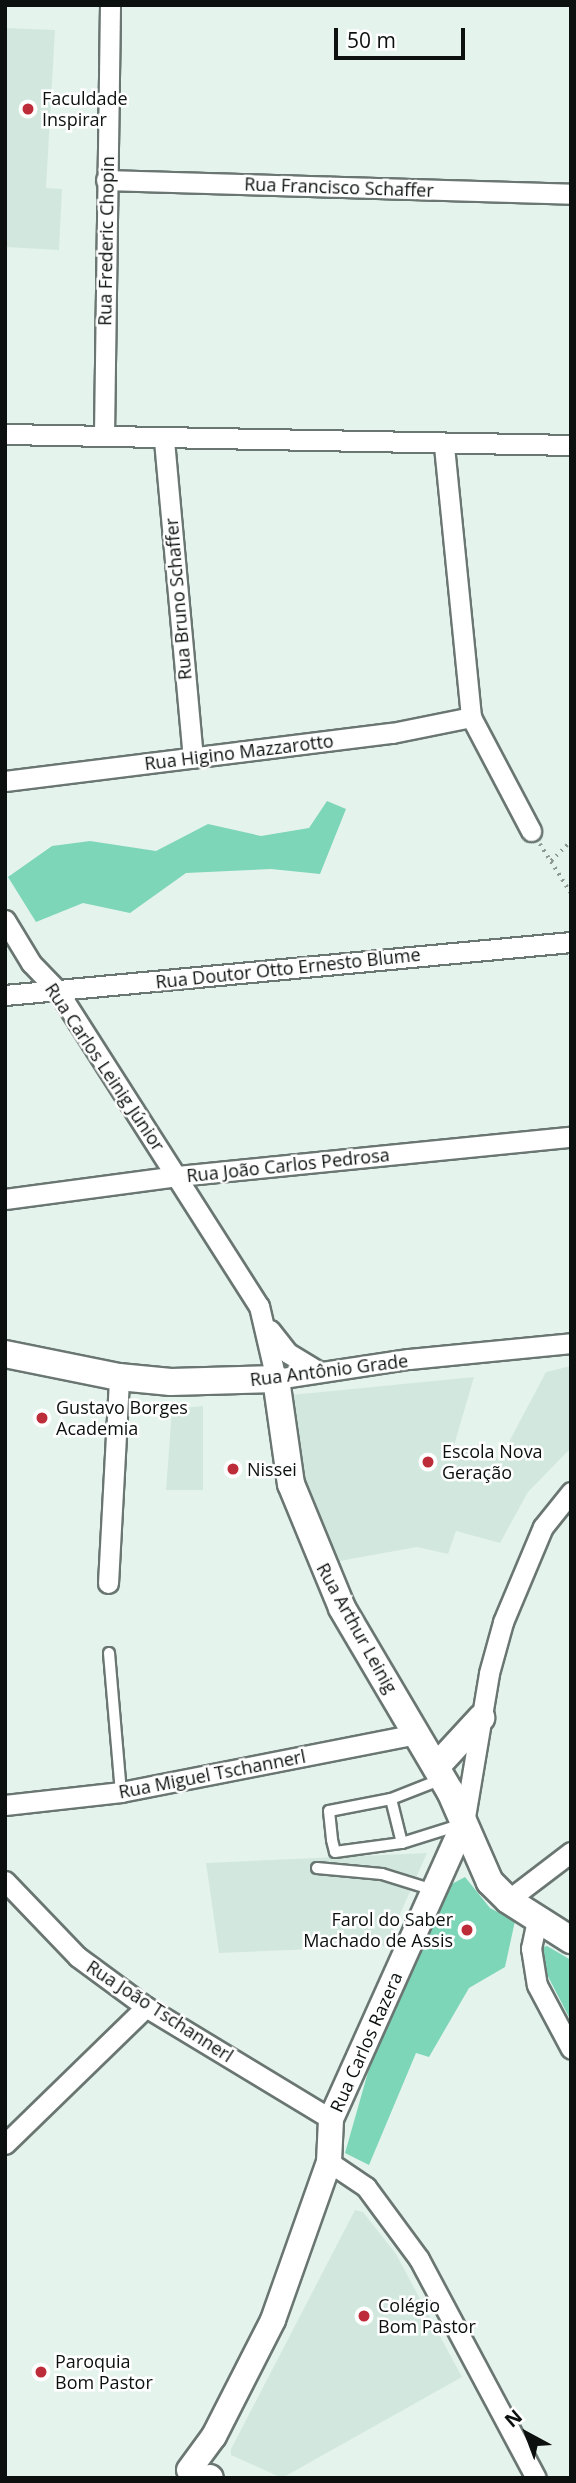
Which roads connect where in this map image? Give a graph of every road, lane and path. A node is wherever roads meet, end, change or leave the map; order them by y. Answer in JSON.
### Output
{"nodes":[{"id":1,"x":110,"y":5,"type":"edge"},
{"id":2,"x":106,"y":180,"type":"junction"},
{"id":3,"x":571,"y":194,"type":"edge"},
{"id":4,"x":5,"y":434,"type":"edge"},
{"id":5,"x":104,"y":435,"type":"junction"},
{"id":6,"x":164,"y":440,"type":"junction"},
{"id":7,"x":571,"y":445,"type":"edge"},
{"id":8,"x":444,"y":446,"type":"junction"},
{"id":9,"x":471,"y":718,"type":"junction"},
{"id":10,"x":192,"y":758,"type":"junction"},
{"id":11,"x":5,"y":781,"type":"edge"},
{"id":12,"x":531,"y":831,"type":"joint"},
{"id":13,"x":571,"y":841,"type":"edge"},
{"id":14,"x":551,"y":861,"type":"junction"},
{"id":15,"x":571,"y":893,"type":"edge"},
{"id":16,"x":5,"y":920,"type":"edge"},
{"id":17,"x":571,"y":942,"type":"edge"},
{"id":18,"x":58,"y":991,"type":"junction"},
{"id":19,"x":5,"y":995,"type":"edge"},
{"id":20,"x":571,"y":1137,"type":"edge"},
{"id":21,"x":177,"y":1176,"type":"junction"},
{"id":22,"x":5,"y":1199,"type":"edge"},
{"id":23,"x":266,"y":1324,"type":"junction"},
{"id":24,"x":571,"y":1343,"type":"edge"},
{"id":25,"x":5,"y":1354,"type":"edge"},
{"id":26,"x":320,"y":1372,"type":"junction"},
{"id":27,"x":119,"y":1377,"type":"junction"},
{"id":28,"x":276,"y":1379,"type":"junction"},
{"id":29,"x":571,"y":1492,"type":"edge"},
{"id":30,"x":108,"y":1583,"type":"dead end"},
{"id":31,"x":108,"y":1653,"type":"dead end"},
{"id":32,"x":481,"y":1718,"type":"junction"},
{"id":33,"x":418,"y":1734,"type":"junction"},
{"id":34,"x":440,"y":1773,"type":"junction"},
{"id":35,"x":121,"y":1792,"type":"junction"},
{"id":36,"x":391,"y":1799,"type":"junction"},
{"id":37,"x":5,"y":1805,"type":"edge"},
{"id":38,"x":464,"y":1823,"type":"junction"},
{"id":39,"x":402,"y":1843,"type":"junction"},
{"id":40,"x":571,"y":1852,"type":"edge"},
{"id":41,"x":317,"y":1868,"type":"dead end"},
{"id":42,"x":5,"y":1881,"type":"edge"},
{"id":43,"x":434,"y":1891,"type":"junction"},
{"id":44,"x":508,"y":1900,"type":"junction"},
{"id":45,"x":537,"y":1920,"type":"junction"},
{"id":46,"x":571,"y":1940,"type":"edge"},
{"id":47,"x":146,"y":2007,"type":"junction"},
{"id":48,"x":571,"y":2049,"type":"edge"},
{"id":49,"x":331,"y":2119,"type":"junction"},
{"id":50,"x":5,"y":2144,"type":"edge"},
{"id":51,"x":329,"y":2162,"type":"junction"},
{"id":52,"x":196,"y":2475,"type":"edge"},
{"id":53,"x":536,"y":2478,"type":"edge"}],
"edges":[{"from":1,"to":2,"type":"street","name":"Rua Frederic Chopin"},
{"from":2,"to":3,"type":"street","name":"Rua Francisco Schaffer"},
{"from":2,"to":5,"type":"street","name":"Rua Frederic Chopin"},
{"from":4,"to":5,"type":"street"},
{"from":5,"to":6,"type":"street"},
{"from":6,"to":8,"type":"street"},
{"from":6,"to":10,"type":"street","name":"Rua Bruno Schaffer"},
{"from":7,"to":8,"type":"street"},
{"from":8,"to":9,"type":"street"},
{"from":9,"to":10,"type":"street","name":"Rua Higino Mazzarotto"},
{"from":9,"to":12,"type":"street"},
{"from":10,"to":11,"type":"street","name":"Rua Higino Mazzarotto"},
{"from":12,"to":14,"type":"path"},
{"from":13,"to":14,"type":"path"},
{"from":14,"to":15,"type":"path"},
{"from":16,"to":18,"type":"street","name":"Rua Carlos Leinig Júnior"},
{"from":17,"to":18,"type":"street","name":"Rua Doutor Otto Ernesto Blume"},
{"from":18,"to":19,"type":"street","name":"Rua Doutor Otto Ernesto Blume"},
{"from":18,"to":21,"type":"street","name":"Rua Carlos Leinig Júnior"},
{"from":20,"to":21,"type":"street","name":"Rua João Carlos Pedrosa"},
{"from":21,"to":22,"type":"street","name":"Rua João Carlos Pedrosa"},
{"from":21,"to":23,"type":"street","name":"Rua Carlos Leinig Júnior"},
{"from":23,"to":26,"type":"street","name":"Rua Carlos Leinig Júnior"},
{"from":23,"to":28,"type":"street","name":"Rua Carlos Leinig Júnior"},
{"from":24,"to":26,"type":"street","name":"Rua Antônio Grade"},
{"from":25,"to":27,"type":"main road","name":"Rua Antônio Grade"},
{"from":26,"to":28,"type":"street","name":"Rua Antônio Grade"},
{"from":27,"to":28,"type":"main road","name":"Rua Antônio Grade"},
{"from":27,"to":30,"type":"street"},
{"from":28,"to":33,"type":"main road","name":"Rua Arthur Leinig"},
{"from":29,"to":32,"type":"street","name":"Rua Carlos Razera"},
{"from":31,"to":35,"type":"lane"},
{"from":32,"to":34,"type":"main road"},
{"from":32,"to":38,"type":"street","name":"Rua Carlos Razera"},
{"from":33,"to":34,"type":"main road","name":"Rua Arthur Leinig"},
{"from":33,"to":35,"type":"street","name":"Rua Miguel Tschannerl"},
{"from":34,"to":36,"type":"lane"},
{"from":34,"to":38,"type":"main road","name":"Rua Arthur Leinig"},
{"from":35,"to":37,"type":"street","name":"Rua Miguel Tschannerl"},
{"from":36,"to":39,"type":"lane"},
{"from":36,"to":39,"type":"lane"},
{"from":38,"to":39,"type":"lane"},
{"from":38,"to":43,"type":"street","name":"Rua Carlos Razera"},
{"from":38,"to":44,"type":"main road","name":"Rua Arthur Leinig"},
{"from":40,"to":44,"type":"street"},
{"from":41,"to":43,"type":"lane"},
{"from":42,"to":47,"type":"street","name":"Rua João Tschannerl"},
{"from":43,"to":49,"type":"street","name":"Rua Carlos Razera"},
{"from":44,"to":45,"type":"main road","name":"Rua Arthur Leinig"},
{"from":45,"to":46,"type":"main road","name":"Rua Arthur Leinig"},
{"from":45,"to":48,"type":"street"},
{"from":47,"to":49,"type":"street","name":"Rua João Tschannerl"},
{"from":47,"to":50,"type":"street"},
{"from":49,"to":51,"type":"street","name":"Rua Carlos Razera"},
{"from":51,"to":52,"type":"street","name":"Rua Carlos Razera"},
{"from":51,"to":53,"type":"street"}]}
